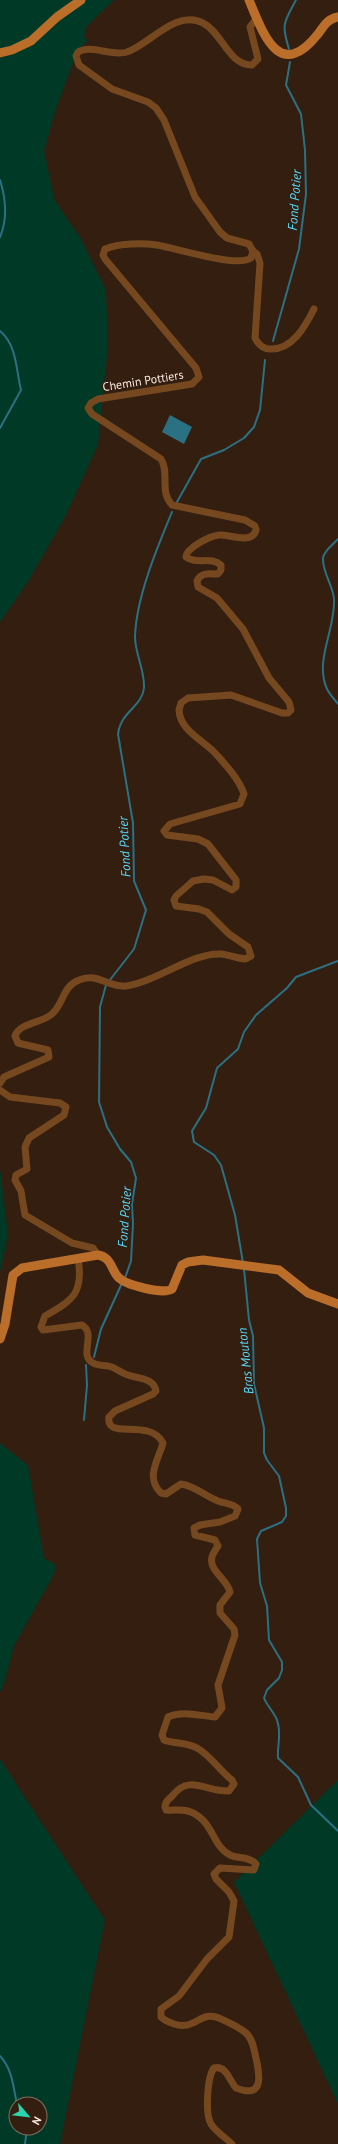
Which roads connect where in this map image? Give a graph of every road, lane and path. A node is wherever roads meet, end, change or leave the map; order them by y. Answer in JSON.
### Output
{"nodes":[{"id":1,"x":82,"y":0,"type":"edge"},
{"id":2,"x":249,"y":0,"type":"edge"},
{"id":3,"x":338,"y":17,"type":"edge"},
{"id":4,"x":257,"y":18,"type":"junction"},
{"id":5,"x":0,"y":53,"type":"edge"},
{"id":6,"x":253,"y":251,"type":"junction"},
{"id":7,"x":314,"y":309,"type":"dead end"},
{"id":8,"x":0,"y":1083,"type":"edge"},
{"id":9,"x":0,"y":1090,"type":"edge"},
{"id":10,"x":98,"y":1255,"type":"junction"},
{"id":11,"x":78,"y":1258,"type":"junction"},
{"id":12,"x":338,"y":1304,"type":"edge"},
{"id":13,"x":0,"y":1339,"type":"edge"},
{"id":14,"x":232,"y":2144,"type":"edge"}],
"edges":[{"from":1,"to":5,"type":"main road"},
{"from":2,"to":4,"type":"main road"},
{"from":3,"to":4,"type":"main road"},
{"from":4,"to":6,"type":"street"},
{"from":6,"to":7,"type":"street"},
{"from":6,"to":8,"type":"street","name":"Chemin Pottiers"},
{"from":9,"to":10,"type":"street"},
{"from":10,"to":11,"type":"main road"},
{"from":10,"to":12,"type":"main road"},
{"from":11,"to":13,"type":"main road"},
{"from":11,"to":14,"type":"street"}]}
